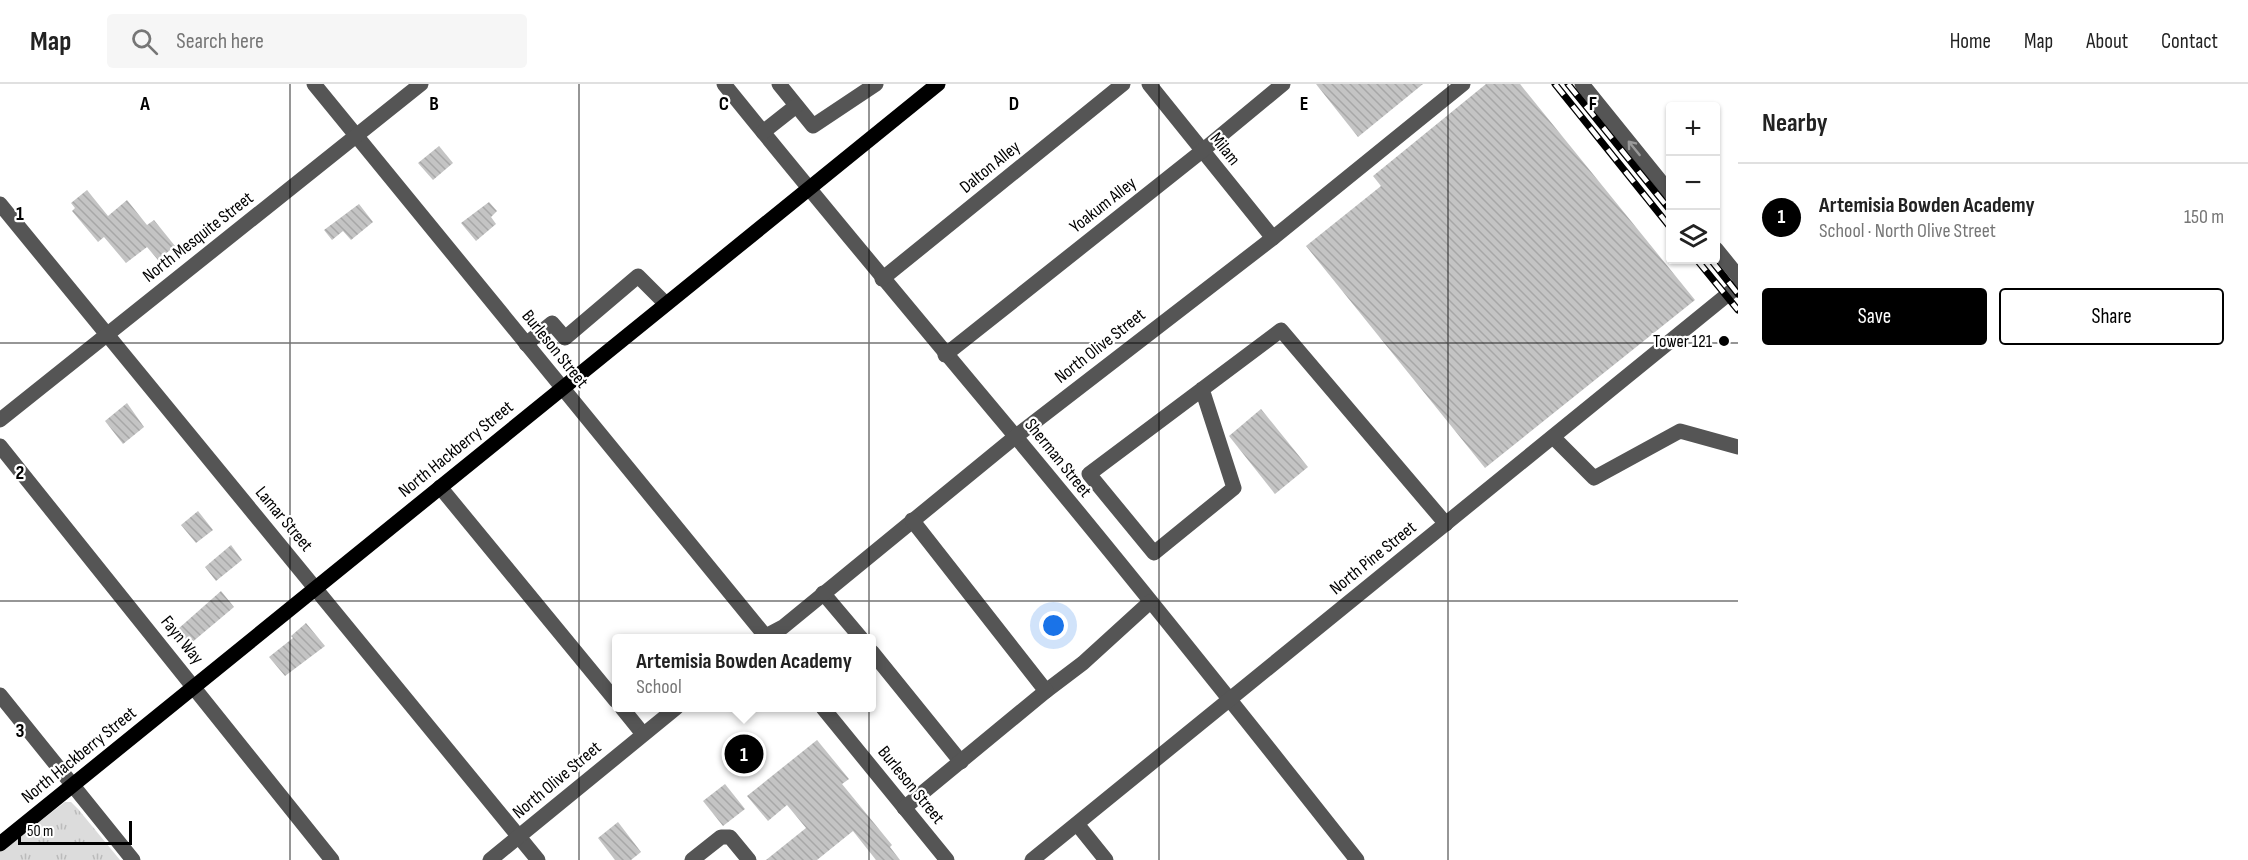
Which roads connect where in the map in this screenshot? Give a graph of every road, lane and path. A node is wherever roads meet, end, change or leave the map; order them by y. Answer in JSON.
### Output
{"nodes":[{"id":1,"x":315,"y":84,"type":"edge"},
{"id":2,"x":421,"y":84,"type":"edge"},
{"id":3,"x":724,"y":84,"type":"edge"},
{"id":4,"x":779,"y":84,"type":"edge"},
{"id":5,"x":876,"y":84,"type":"edge"},
{"id":6,"x":1123,"y":84,"type":"edge"},
{"id":7,"x":1149,"y":84,"type":"edge"},
{"id":8,"x":1283,"y":84,"type":"edge"},
{"id":9,"x":1463,"y":84,"type":"edge"},
{"id":10,"x":1582,"y":84,"type":"edge"},
{"id":11,"x":933,"y":85,"type":"edge"},
{"id":12,"x":796,"y":106,"type":"junction"},
{"id":13,"x":763,"y":132,"type":"junction"},
{"id":14,"x":357,"y":136,"type":"junction"},
{"id":15,"x":1202,"y":151,"type":"junction"},
{"id":16,"x":1666,"y":187,"type":"edge"},
{"id":17,"x":808,"y":189,"type":"junction"},
{"id":18,"x":0,"y":204,"type":"edge"},
{"id":19,"x":1273,"y":238,"type":"junction"},
{"id":20,"x":1720,"y":254,"type":"edge"},
{"id":21,"x":1738,"y":276,"type":"edge"},
{"id":22,"x":882,"y":279,"type":"junction"},
{"id":23,"x":1738,"y":286,"type":"edge"},
{"id":24,"x":666,"y":304,"type":"junction"},
{"id":25,"x":106,"y":335,"type":"junction"},
{"id":26,"x":526,"y":344,"type":"junction"},
{"id":27,"x":945,"y":354,"type":"junction"},
{"id":28,"x":562,"y":388,"type":"junction"},
{"id":29,"x":1202,"y":389,"type":"junction"},
{"id":30,"x":0,"y":420,"type":"edge"},
{"id":31,"x":1015,"y":437,"type":"junction"},
{"id":32,"x":1553,"y":437,"type":"junction"},
{"id":33,"x":0,"y":446,"type":"edge"},
{"id":34,"x":1738,"y":447,"type":"edge"},
{"id":35,"x":440,"y":487,"type":"junction"},
{"id":36,"x":912,"y":520,"type":"junction"},
{"id":37,"x":1446,"y":524,"type":"junction"},
{"id":38,"x":315,"y":588,"type":"junction"},
{"id":39,"x":823,"y":593,"type":"junction"},
{"id":40,"x":1150,"y":602,"type":"junction"},
{"id":41,"x":761,"y":634,"type":"edge"},
{"id":42,"x":771,"y":634,"type":"edge"},
{"id":43,"x":857,"y":634,"type":"edge"},
{"id":44,"x":876,"y":657,"type":"edge"},
{"id":45,"x":194,"y":686,"type":"junction"},
{"id":46,"x":1046,"y":691,"type":"junction"},
{"id":47,"x":0,"y":695,"type":"edge"},
{"id":48,"x":612,"y":696,"type":"edge"},
{"id":49,"x":1229,"y":699,"type":"junction"},
{"id":50,"x":625,"y":712,"type":"edge"},
{"id":51,"x":671,"y":712,"type":"edge"},
{"id":52,"x":826,"y":712,"type":"edge"},
{"id":53,"x":643,"y":734,"type":"junction"},
{"id":54,"x":961,"y":762,"type":"junction"},
{"id":55,"x":73,"y":785,"type":"junction"},
{"id":56,"x":904,"y":808,"type":"junction"},
{"id":57,"x":1077,"y":824,"type":"junction"},
{"id":58,"x":519,"y":837,"type":"junction"},
{"id":59,"x":0,"y":844,"type":"edge"},
{"id":60,"x":133,"y":860,"type":"edge"},
{"id":61,"x":332,"y":860,"type":"edge"},
{"id":62,"x":490,"y":860,"type":"edge"},
{"id":63,"x":538,"y":860,"type":"edge"},
{"id":64,"x":692,"y":860,"type":"edge"},
{"id":65,"x":749,"y":860,"type":"edge"},
{"id":66,"x":947,"y":860,"type":"edge"},
{"id":67,"x":1032,"y":860,"type":"edge"},
{"id":68,"x":1106,"y":860,"type":"edge"},
{"id":69,"x":1357,"y":860,"type":"edge"}],
"edges":[{"from":1,"to":14,"type":"street","name":"Burleson Street"},
{"from":2,"to":14,"type":"street","name":"North Mesquite Street"},
{"from":3,"to":13,"type":"street","name":"Sherman Street"},
{"from":4,"to":12,"type":"street"},
{"from":5,"to":12,"type":"street"},
{"from":6,"to":22,"type":"street","name":"Dalton Alley"},
{"from":7,"to":15,"type":"street","name":"Milam"},
{"from":8,"to":15,"type":"street","name":"Yoakum Alley"},
{"from":9,"to":19,"type":"street","name":"North Olive Street"},
{"from":16,"to":10,"type":"street","one_way":true},
{"from":11,"to":17,"type":"main road","name":"North Hackberry Street"},
{"from":12,"to":13,"type":"street"},
{"from":13,"to":17,"type":"street","name":"Sherman Street"},
{"from":14,"to":25,"type":"street","name":"North Mesquite Street"},
{"from":14,"to":26,"type":"street","name":"Burleson Street"},
{"from":15,"to":19,"type":"street","name":"Milam"},
{"from":15,"to":27,"type":"street","name":"Yoakum Alley"},
{"from":17,"to":22,"type":"street","name":"Sherman Street"},
{"from":17,"to":24,"type":"main road","name":"North Hackberry Street"},
{"from":18,"to":25,"type":"street","name":"Lamar Street"},
{"from":19,"to":31,"type":"street","name":"North Olive Street"},
{"from":20,"to":21,"type":"street"},
{"from":22,"to":27,"type":"street","name":"Sherman Street"},
{"from":23,"to":32,"type":"street","name":"North Pine Street"},
{"from":24,"to":26,"type":"street"},
{"from":24,"to":28,"type":"main road","name":"North Hackberry Street"},
{"from":25,"to":30,"type":"street","name":"North Mesquite Street"},
{"from":25,"to":38,"type":"street","name":"Lamar Street"},
{"from":26,"to":28,"type":"street","name":"Burleson Street"},
{"from":27,"to":31,"type":"street","name":"Sherman Street"},
{"from":28,"to":35,"type":"main road","name":"North Hackberry Street"},
{"from":28,"to":41,"type":"street","name":"Burleson Street"},
{"from":29,"to":29,"type":"street"},
{"from":29,"to":37,"type":"street"},
{"from":31,"to":36,"type":"street","name":"North Olive Street"},
{"from":31,"to":40,"type":"street","name":"Sherman Street"},
{"from":32,"to":34,"type":"street"},
{"from":32,"to":37,"type":"street","name":"North Pine Street"},
{"from":33,"to":45,"type":"street","name":"Fayn Way"},
{"from":35,"to":38,"type":"main road","name":"North Hackberry Street"},
{"from":35,"to":48,"type":"street"},
{"from":36,"to":39,"type":"street","name":"North Olive Street"},
{"from":36,"to":46,"type":"street"},
{"from":37,"to":49,"type":"street","name":"North Pine Street"},
{"from":38,"to":45,"type":"main road","name":"North Hackberry Street"},
{"from":38,"to":58,"type":"street","name":"Lamar Street"},
{"from":39,"to":42,"type":"street","name":"North Olive Street"},
{"from":39,"to":43,"type":"street"},
{"from":40,"to":46,"type":"street"},
{"from":40,"to":49,"type":"street","name":"Sherman Street"},
{"from":44,"to":54,"type":"street"},
{"from":45,"to":55,"type":"main road","name":"North Hackberry Street"},
{"from":45,"to":61,"type":"street","name":"Fayn Way"},
{"from":46,"to":54,"type":"street"},
{"from":47,"to":55,"type":"street"},
{"from":49,"to":57,"type":"street","name":"North Pine Street"},
{"from":49,"to":69,"type":"street","name":"Sherman Street"},
{"from":50,"to":53,"type":"street"},
{"from":51,"to":53,"type":"street","name":"North Olive Street"},
{"from":52,"to":56,"type":"street","name":"Burleson Street"},
{"from":53,"to":58,"type":"street","name":"North Olive Street"},
{"from":54,"to":56,"type":"street"},
{"from":55,"to":59,"type":"main road","name":"North Hackberry Street"},
{"from":55,"to":60,"type":"street"},
{"from":56,"to":66,"type":"street","name":"Burleson Street"},
{"from":57,"to":67,"type":"street","name":"North Pine Street"},
{"from":57,"to":68,"type":"street"},
{"from":58,"to":62,"type":"street","name":"North Olive Street"},
{"from":58,"to":63,"type":"street","name":"Lamar Street"},
{"from":64,"to":65,"type":"street"}]}
